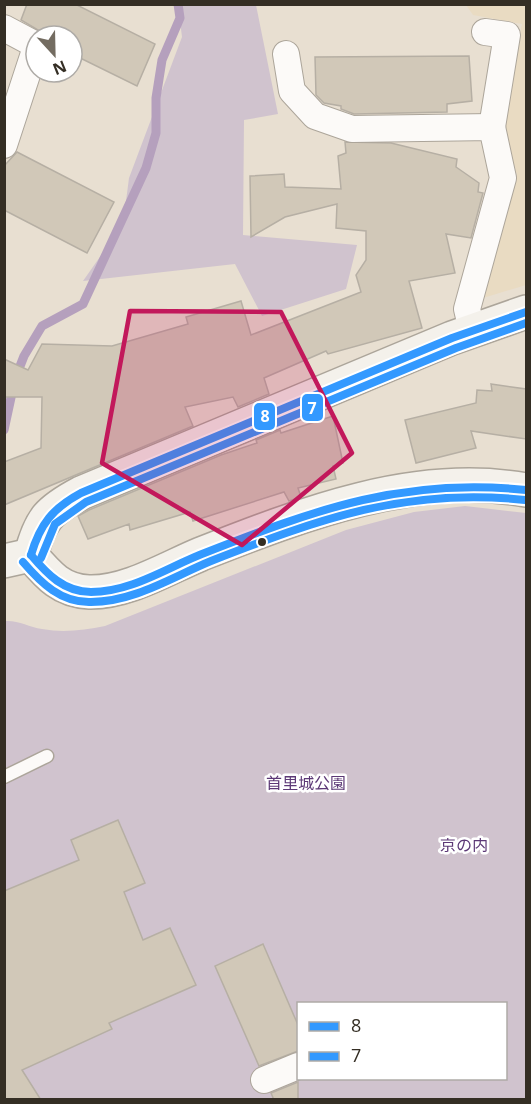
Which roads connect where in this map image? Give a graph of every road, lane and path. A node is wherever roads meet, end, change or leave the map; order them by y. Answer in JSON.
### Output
{"nodes":[{"id":1,"x":4,"y":28,"type":"edge"},
{"id":2,"x":485,"y":32,"type":"dead end"},
{"id":3,"x":24,"y":39,"type":"edge"},
{"id":4,"x":285,"y":54,"type":"dead end"},
{"id":5,"x":24,"y":83,"type":"edge"},
{"id":6,"x":492,"y":127,"type":"junction"},
{"id":7,"x":4,"y":145,"type":"edge"},
{"id":8,"x":526,"y":312,"type":"edge"},
{"id":9,"x":472,"y":330,"type":"junction"},
{"id":10,"x":526,"y":490,"type":"edge"},
{"id":11,"x":18,"y":558,"type":"edge"},
{"id":12,"x":47,"y":756,"type":"dead end"},
{"id":13,"x":4,"y":777,"type":"edge"},
{"id":14,"x":297,"y":1066,"type":"edge"},
{"id":15,"x":264,"y":1080,"type":"dead end"}],
"edges":[{"from":1,"to":3,"type":"street"},
{"from":2,"to":6,"type":"street"},
{"from":4,"to":6,"type":"street"},
{"from":5,"to":7,"type":"street"},
{"from":6,"to":9,"type":"street"},
{"from":8,"to":9,"type":"street"},
{"from":9,"to":11,"type":"street"},
{"from":10,"to":11,"type":"street"},
{"from":12,"to":13,"type":"lane"},
{"from":14,"to":15,"type":"street"}]}
